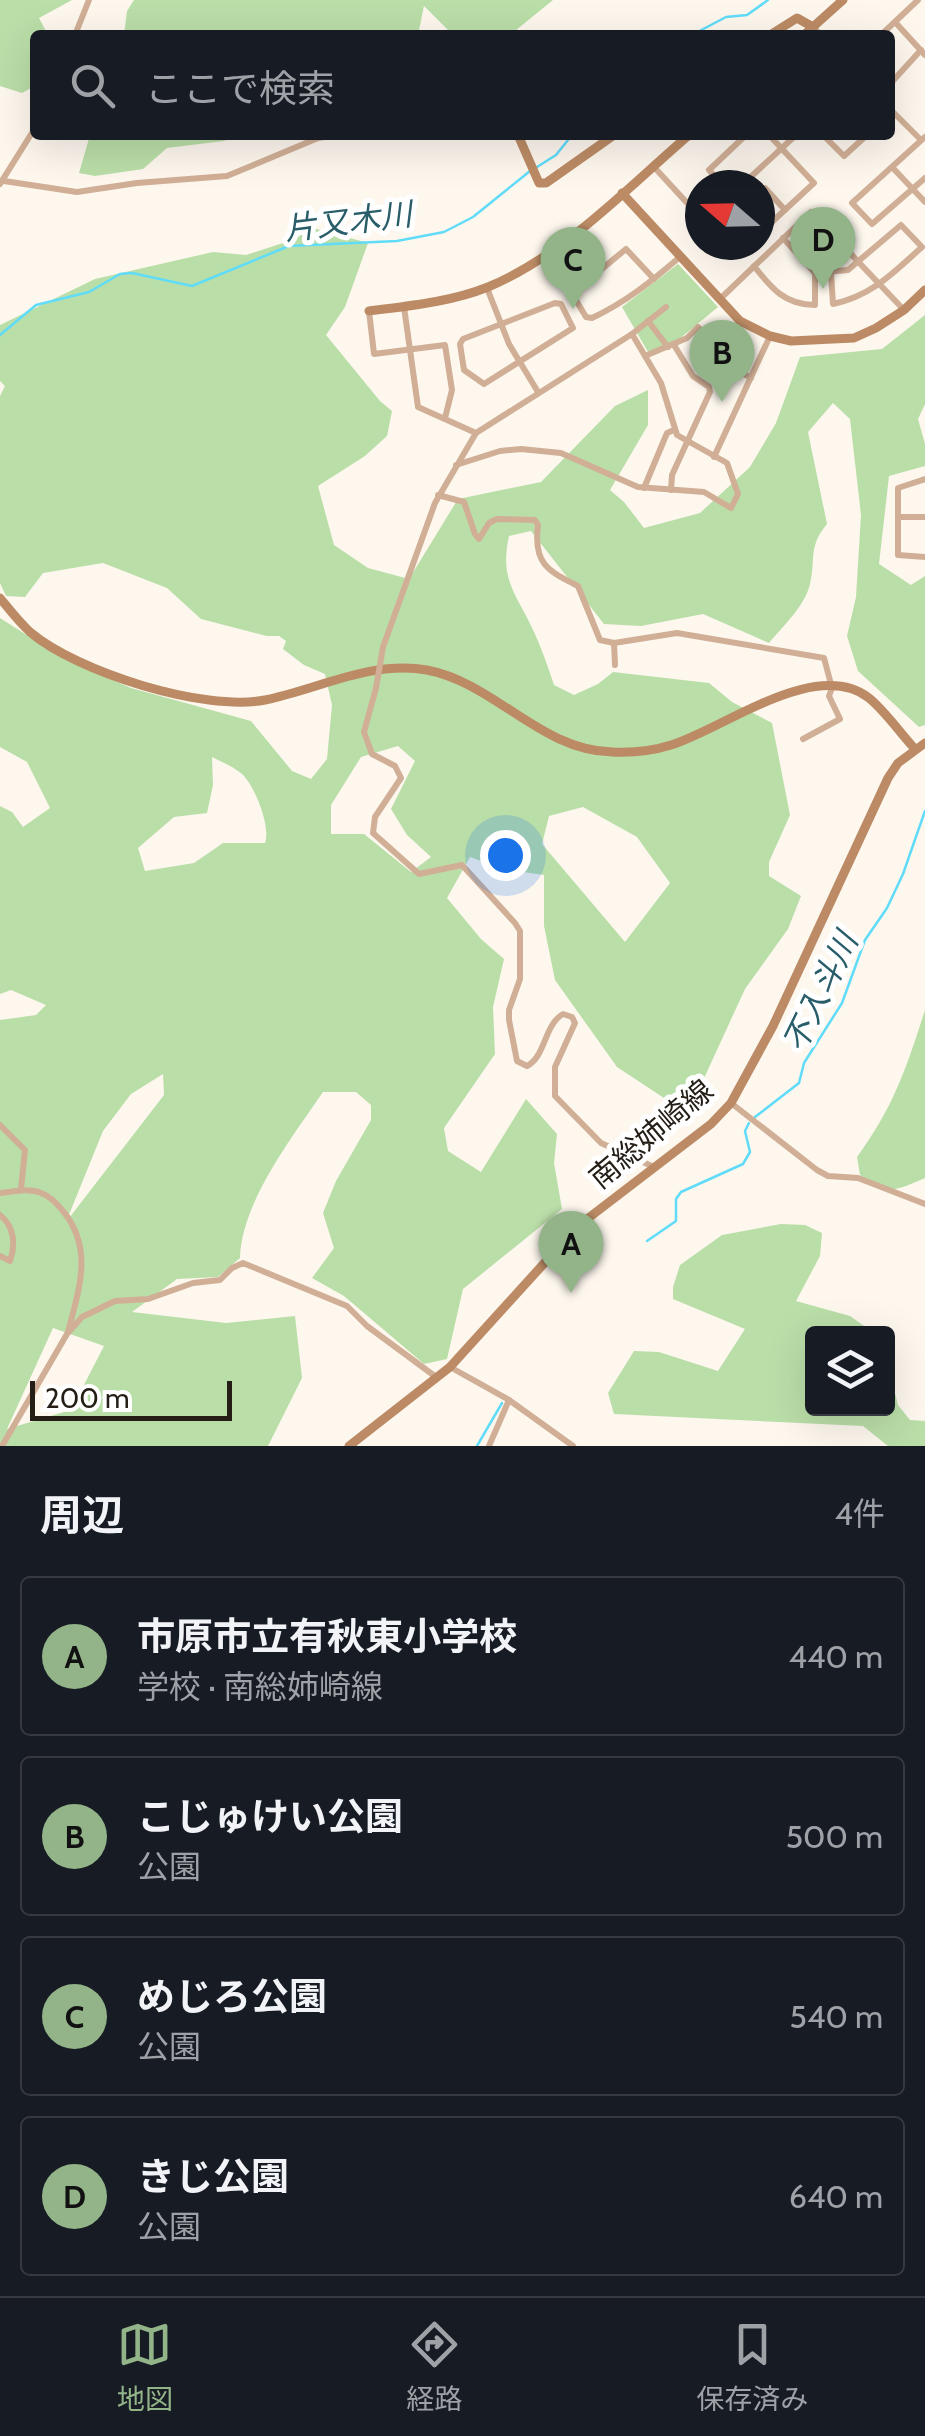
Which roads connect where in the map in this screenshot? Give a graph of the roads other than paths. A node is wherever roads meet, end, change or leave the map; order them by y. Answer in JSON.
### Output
{"nodes":[{"id":1,"x":89,"y":0,"type":"edge"},
{"id":2,"x":843,"y":0,"type":"edge"},
{"id":3,"x":918,"y":0,"type":"edge"},
{"id":4,"x":895,"y":22,"type":"junction"},
{"id":5,"x":77,"y":30,"type":"edge"},
{"id":6,"x":778,"y":30,"type":"edge"},
{"id":7,"x":815,"y":30,"type":"edge"},
{"id":8,"x":818,"y":30,"type":"edge"},
{"id":9,"x":886,"y":30,"type":"edge"},
{"id":10,"x":923,"y":53,"type":"edge"},
{"id":11,"x":895,"y":79,"type":"edge"},
{"id":12,"x":895,"y":115,"type":"edge"},
{"id":13,"x":30,"y":136,"type":"edge"},
{"id":14,"x":923,"y":138,"type":"edge"},
{"id":15,"x":313,"y":140,"type":"edge"},
{"id":16,"x":520,"y":140,"type":"edge"},
{"id":17,"x":607,"y":140,"type":"edge"},
{"id":18,"x":683,"y":140,"type":"edge"},
{"id":19,"x":741,"y":140,"type":"edge"},
{"id":20,"x":773,"y":140,"type":"edge"},
{"id":21,"x":791,"y":140,"type":"edge"},
{"id":22,"x":828,"y":140,"type":"edge"},
{"id":23,"x":862,"y":140,"type":"edge"},
{"id":24,"x":782,"y":148,"type":"junction"},
{"id":25,"x":653,"y":166,"type":"junction"},
{"id":26,"x":892,"y":167,"type":"junction"},
{"id":27,"x":709,"y":170,"type":"edge"},
{"id":28,"x":758,"y":170,"type":"edge"},
{"id":29,"x":925,"y":178,"type":"edge"},
{"id":30,"x":2,"y":183,"type":"edge"},
{"id":31,"x":913,"y":189,"type":"junction"},
{"id":32,"x":622,"y":193,"type":"junction"},
{"id":33,"x":775,"y":200,"type":"edge"},
{"id":34,"x":685,"y":201,"type":"edge"},
{"id":35,"x":925,"y":202,"type":"edge"},
{"id":36,"x":785,"y":210,"type":"junction"},
{"id":37,"x":775,"y":219,"type":"edge"},
{"id":38,"x":784,"y":238,"type":"junction"},
{"id":39,"x":558,"y":245,"type":"junction"},
{"id":40,"x":681,"y":256,"type":"junction"},
{"id":41,"x":859,"y":262,"type":"junction"},
{"id":42,"x":754,"y":266,"type":"junction"},
{"id":43,"x":814,"y":273,"type":"junction"},
{"id":44,"x":831,"y":273,"type":"junction"},
{"id":45,"x":654,"y":279,"type":"junction"},
{"id":46,"x":589,"y":280,"type":"junction"},
{"id":47,"x":880,"y":284,"type":"junction"},
{"id":48,"x":487,"y":288,"type":"junction"},
{"id":49,"x":925,"y":290,"type":"edge"},
{"id":50,"x":720,"y":298,"type":"junction"},
{"id":51,"x":666,"y":306,"type":"dead end"},
{"id":52,"x":404,"y":307,"type":"junction"},
{"id":53,"x":904,"y":310,"type":"junction"},
{"id":54,"x":368,"y":311,"type":"joint"},
{"id":55,"x":648,"y":321,"type":"junction"},
{"id":56,"x":501,"y":325,"type":"junction"},
{"id":57,"x":632,"y":334,"type":"junction"},
{"id":58,"x":770,"y":336,"type":"junction"},
{"id":59,"x":671,"y":346,"type":"junction"},
{"id":60,"x":410,"y":348,"type":"junction"},
{"id":61,"x":645,"y":356,"type":"junction"},
{"id":62,"x":519,"y":362,"type":"junction"},
{"id":63,"x":750,"y":378,"type":"junction"},
{"id":64,"x":538,"y":392,"type":"junction"},
{"id":65,"x":445,"y":418,"type":"junction"},
{"id":66,"x":674,"y":430,"type":"junction"},
{"id":67,"x":476,"y":434,"type":"junction"},
{"id":68,"x":686,"y":443,"type":"junction"},
{"id":69,"x":714,"y":456,"type":"junction"},
{"id":70,"x":456,"y":466,"type":"junction"},
{"id":71,"x":925,"y":479,"type":"edge"},
{"id":72,"x":644,"y":488,"type":"junction"},
{"id":73,"x":671,"y":490,"type":"junction"},
{"id":74,"x":438,"y":494,"type":"junction"},
{"id":75,"x":925,"y":517,"type":"edge"},
{"id":76,"x":899,"y":518,"type":"junction"},
{"id":77,"x":925,"y":556,"type":"edge"},
{"id":78,"x":0,"y":598,"type":"edge"},
{"id":79,"x":614,"y":643,"type":"junction"},
{"id":80,"x":616,"y":665,"type":"dead end"},
{"id":81,"x":832,"y":688,"type":"junction"},
{"id":82,"x":803,"y":739,"type":"dead end"},
{"id":83,"x":925,"y":743,"type":"edge"},
{"id":84,"x":915,"y":749,"type":"junction"},
{"id":85,"x":730,"y":1103,"type":"junction"},
{"id":86,"x":0,"y":1125,"type":"edge"},
{"id":87,"x":654,"y":1167,"type":"junction"},
{"id":88,"x":20,"y":1189,"type":"junction"},
{"id":89,"x":0,"y":1192,"type":"edge"},
{"id":90,"x":925,"y":1204,"type":"edge"},
{"id":91,"x":0,"y":1215,"type":"edge"},
{"id":92,"x":0,"y":1256,"type":"edge"},
{"id":93,"x":68,"y":1334,"type":"junction"},
{"id":94,"x":450,"y":1367,"type":"junction"},
{"id":95,"x":437,"y":1378,"type":"junction"},
{"id":96,"x":509,"y":1400,"type":"junction"},
{"id":97,"x":2,"y":1446,"type":"edge"},
{"id":98,"x":349,"y":1446,"type":"edge"},
{"id":99,"x":489,"y":1446,"type":"edge"},
{"id":100,"x":573,"y":1446,"type":"edge"}],
"edges":[{"from":1,"to":5,"type":"street"},
{"from":2,"to":8,"type":"street"},
{"from":3,"to":4,"type":"street"},
{"from":4,"to":9,"type":"street"},
{"from":4,"to":10,"type":"street"},
{"from":6,"to":7,"type":"street"},
{"from":10,"to":11,"type":"street"},
{"from":12,"to":14,"type":"street"},
{"from":13,"to":30,"type":"street"},
{"from":14,"to":26,"type":"street"},
{"from":15,"to":30,"type":"street"},
{"from":16,"to":17,"type":"street"},
{"from":18,"to":25,"type":"street"},
{"from":19,"to":27,"type":"street"},
{"from":20,"to":24,"type":"street"},
{"from":21,"to":24,"type":"street"},
{"from":22,"to":23,"type":"street"},
{"from":24,"to":28,"type":"street"},
{"from":24,"to":36,"type":"street"},
{"from":25,"to":32,"type":"street"},
{"from":25,"to":34,"type":"street"},
{"from":26,"to":31,"type":"street"},
{"from":26,"to":31,"type":"street"},
{"from":29,"to":31,"type":"street"},
{"from":31,"to":35,"type":"street"},
{"from":32,"to":39,"type":"street"},
{"from":32,"to":40,"type":"street"},
{"from":33,"to":36,"type":"street"},
{"from":36,"to":37,"type":"street"},
{"from":38,"to":41,"type":"street"},
{"from":38,"to":42,"type":"street"},
{"from":38,"to":43,"type":"street"},
{"from":39,"to":46,"type":"street"},
{"from":39,"to":48,"type":"street"},
{"from":40,"to":45,"type":"street"},
{"from":40,"to":50,"type":"street"},
{"from":41,"to":44,"type":"street"},
{"from":41,"to":47,"type":"street"},
{"from":41,"to":47,"type":"street"},
{"from":42,"to":43,"type":"street"},
{"from":42,"to":50,"type":"street"},
{"from":43,"to":44,"type":"street"},
{"from":44,"to":47,"type":"street"},
{"from":45,"to":46,"type":"street"},
{"from":45,"to":46,"type":"street"},
{"from":47,"to":53,"type":"street"},
{"from":48,"to":52,"type":"street"},
{"from":48,"to":56,"type":"street"},
{"from":49,"to":53,"type":"street"},
{"from":50,"to":58,"type":"street"},
{"from":51,"to":55,"type":"street"},
{"from":52,"to":54,"type":"street"},
{"from":52,"to":60,"type":"street"},
{"from":53,"to":58,"type":"street"},
{"from":54,"to":60,"type":"street"},
{"from":55,"to":57,"type":"street"},
{"from":55,"to":59,"type":"street"},
{"from":56,"to":62,"type":"street"},
{"from":56,"to":62,"type":"street"},
{"from":56,"to":62,"type":"street"},
{"from":57,"to":61,"type":"street"},
{"from":57,"to":64,"type":"street"},
{"from":58,"to":63,"type":"street"},
{"from":59,"to":61,"type":"street"},
{"from":59,"to":63,"type":"street"},
{"from":59,"to":68,"type":"street"},
{"from":60,"to":65,"type":"street"},
{"from":60,"to":65,"type":"street"},
{"from":61,"to":66,"type":"street"},
{"from":62,"to":64,"type":"street"},
{"from":63,"to":69,"type":"street"},
{"from":64,"to":67,"type":"street"},
{"from":65,"to":67,"type":"street"},
{"from":66,"to":68,"type":"street"},
{"from":66,"to":72,"type":"street"},
{"from":67,"to":70,"type":"street"},
{"from":68,"to":69,"type":"street"},
{"from":68,"to":73,"type":"street"},
{"from":69,"to":73,"type":"street"},
{"from":70,"to":72,"type":"street"},
{"from":70,"to":74,"type":"street"},
{"from":71,"to":76,"type":"street"},
{"from":72,"to":73,"type":"street"},
{"from":74,"to":79,"type":"street"},
{"from":74,"to":87,"type":"street","bridge":true},
{"from":75,"to":76,"type":"street"},
{"from":76,"to":77,"type":"street"},
{"from":78,"to":81,"type":"street"},
{"from":79,"to":80,"type":"street"},
{"from":79,"to":81,"type":"street"},
{"from":81,"to":82,"type":"street"},
{"from":81,"to":84,"type":"street"},
{"from":83,"to":84,"type":"street","name":"南総姉崎線"},
{"from":84,"to":85,"type":"street","name":"南総姉崎線"},
{"from":85,"to":87,"type":"street","name":"南総姉崎線"},
{"from":85,"to":90,"type":"street"},
{"from":86,"to":88,"type":"street"},
{"from":87,"to":94,"type":"street","name":"南総姉崎線"},
{"from":88,"to":89,"type":"street"},
{"from":88,"to":93,"type":"street"},
{"from":91,"to":92,"type":"street"},
{"from":93,"to":95,"type":"street"},
{"from":93,"to":97,"type":"street"},
{"from":94,"to":95,"type":"street","name":"南総姉崎線"},
{"from":94,"to":96,"type":"street"},
{"from":95,"to":98,"type":"street","name":"南総姉崎線"},
{"from":96,"to":99,"type":"street"},
{"from":96,"to":100,"type":"street"}]}
